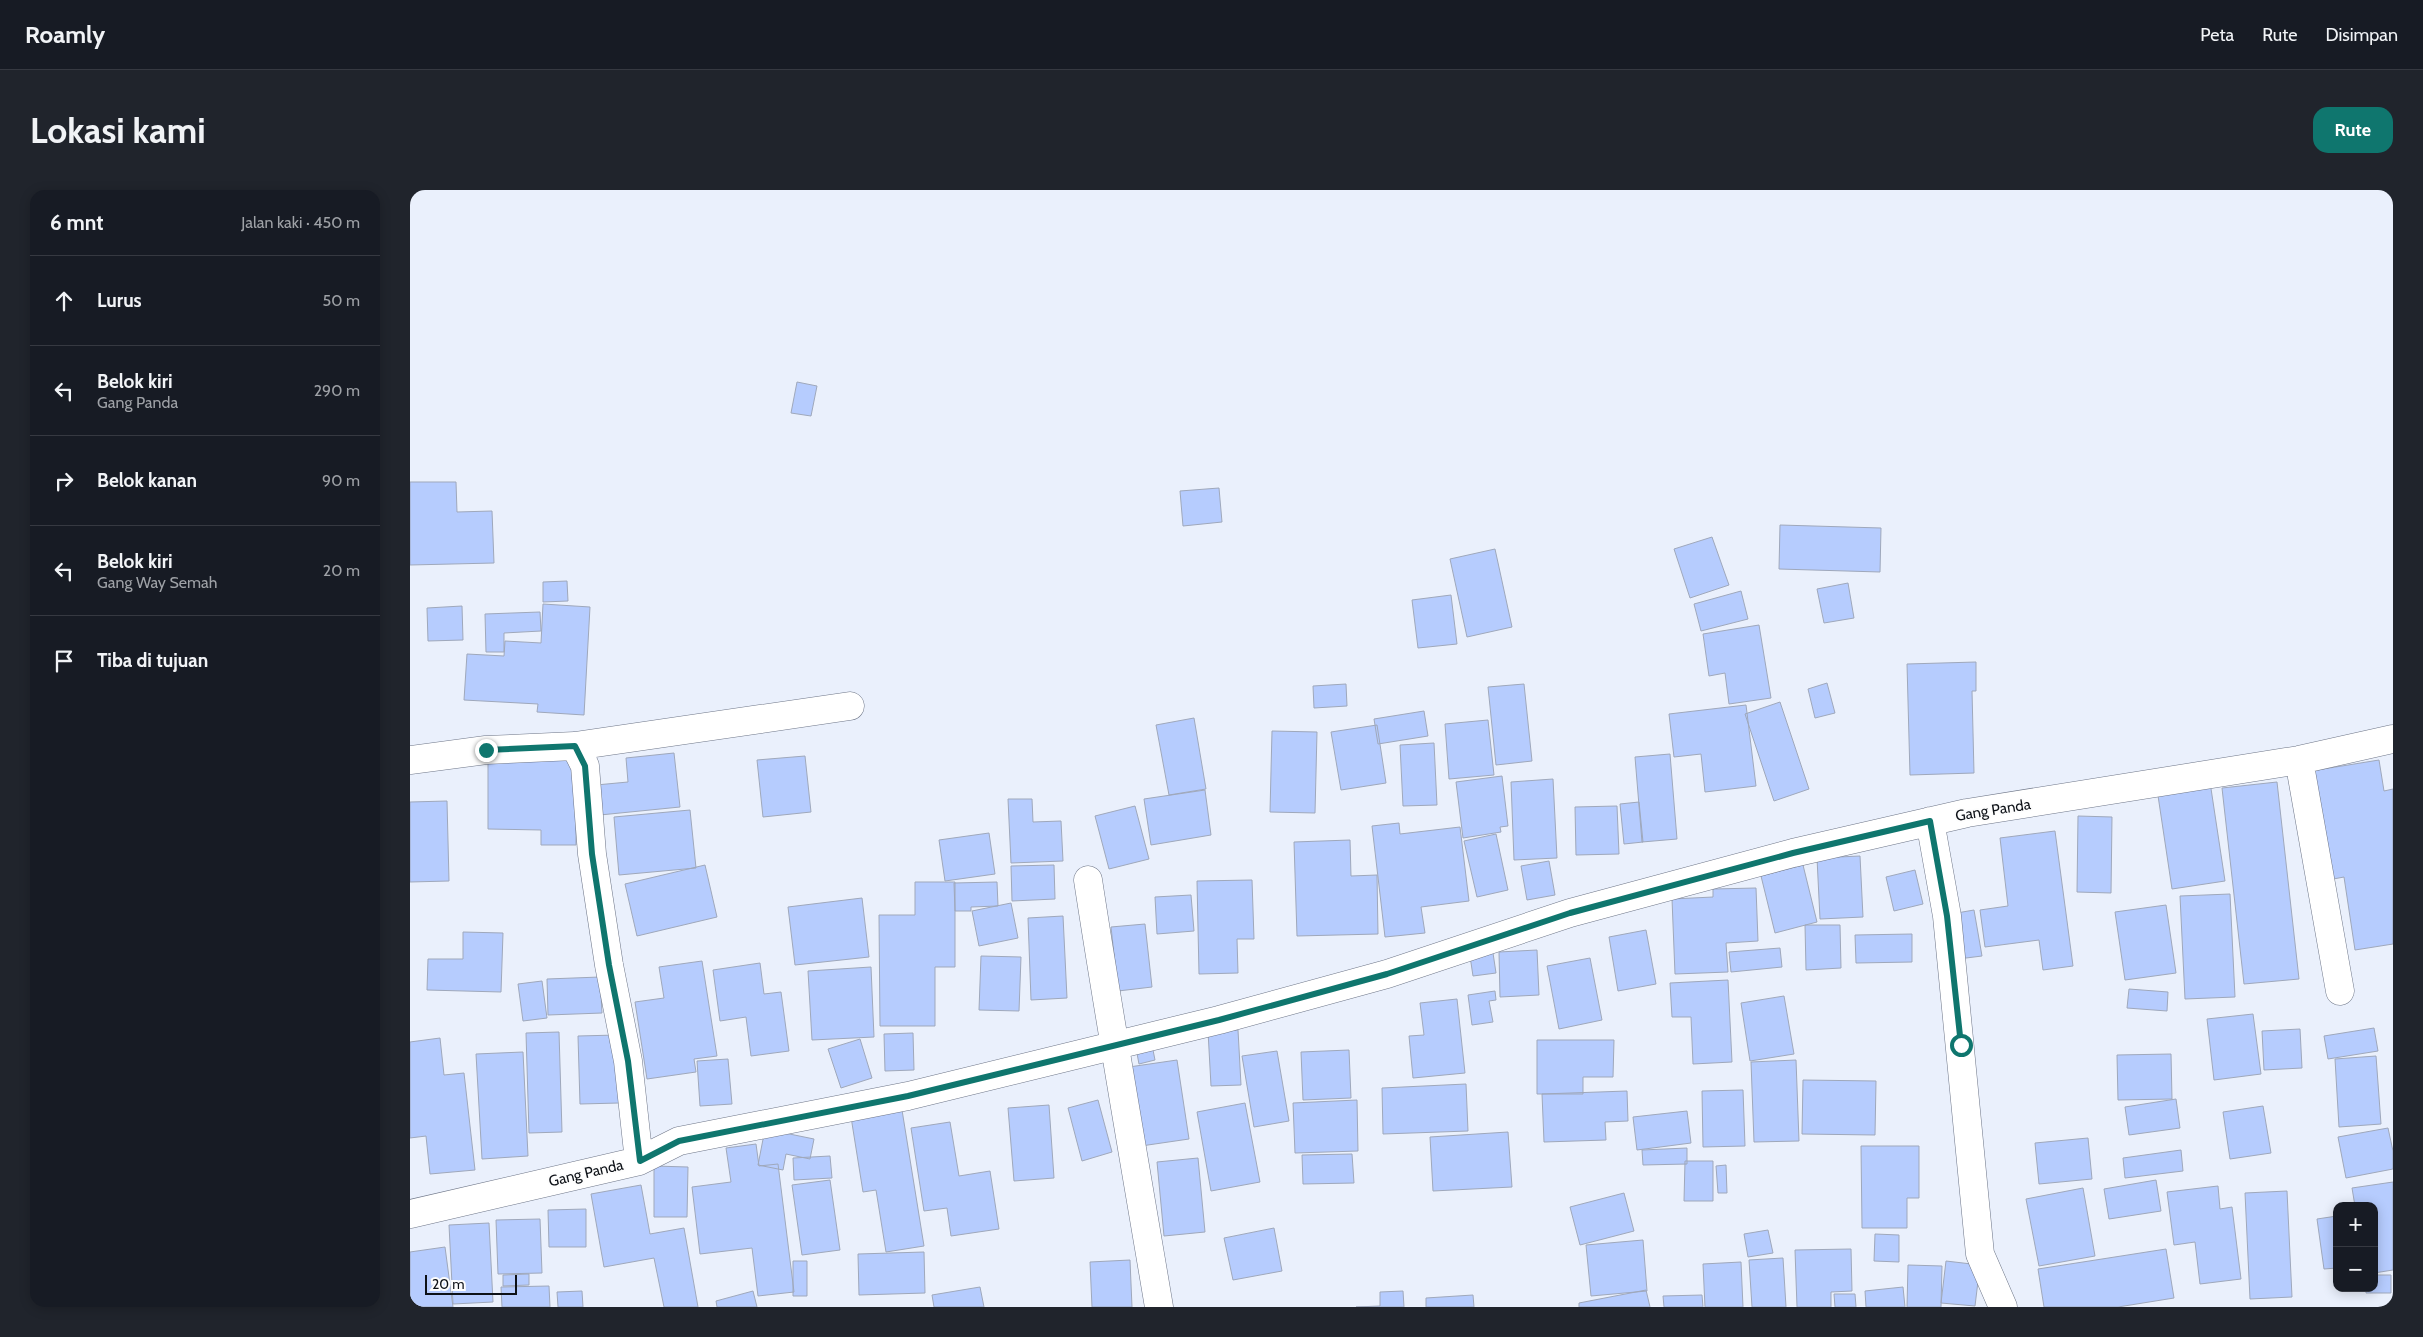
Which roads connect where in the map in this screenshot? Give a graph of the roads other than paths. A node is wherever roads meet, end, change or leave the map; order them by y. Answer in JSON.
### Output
{"nodes":[{"id":1,"x":850,"y":706,"type":"dead end"},
{"id":2,"x":2393,"y":739,"type":"edge"},
{"id":3,"x":575,"y":746,"type":"junction"},
{"id":4,"x":410,"y":760,"type":"edge"},
{"id":5,"x":2299,"y":760,"type":"junction"},
{"id":6,"x":1930,"y":821,"type":"junction"},
{"id":7,"x":1088,"y":880,"type":"dead end"},
{"id":8,"x":2340,"y":991,"type":"dead end"},
{"id":9,"x":1113,"y":1046,"type":"junction"},
{"id":10,"x":640,"y":1161,"type":"junction"},
{"id":11,"x":410,"y":1214,"type":"edge"},
{"id":12,"x":1159,"y":1307,"type":"edge"},
{"id":13,"x":2003,"y":1307,"type":"edge"}],
"edges":[{"from":1,"to":3,"type":"street"},
{"from":2,"to":5,"type":"street","name":"Gang Panda"},
{"from":3,"to":4,"type":"street"},
{"from":3,"to":10,"type":"street"},
{"from":5,"to":6,"type":"street","name":"Gang Panda"},
{"from":5,"to":8,"type":"street"},
{"from":6,"to":9,"type":"street","name":"Gang Panda"},
{"from":6,"to":13,"type":"street"},
{"from":7,"to":9,"type":"street"},
{"from":9,"to":10,"type":"street","name":"Gang Panda"},
{"from":9,"to":12,"type":"street"},
{"from":10,"to":11,"type":"street","name":"Gang Panda"}]}
